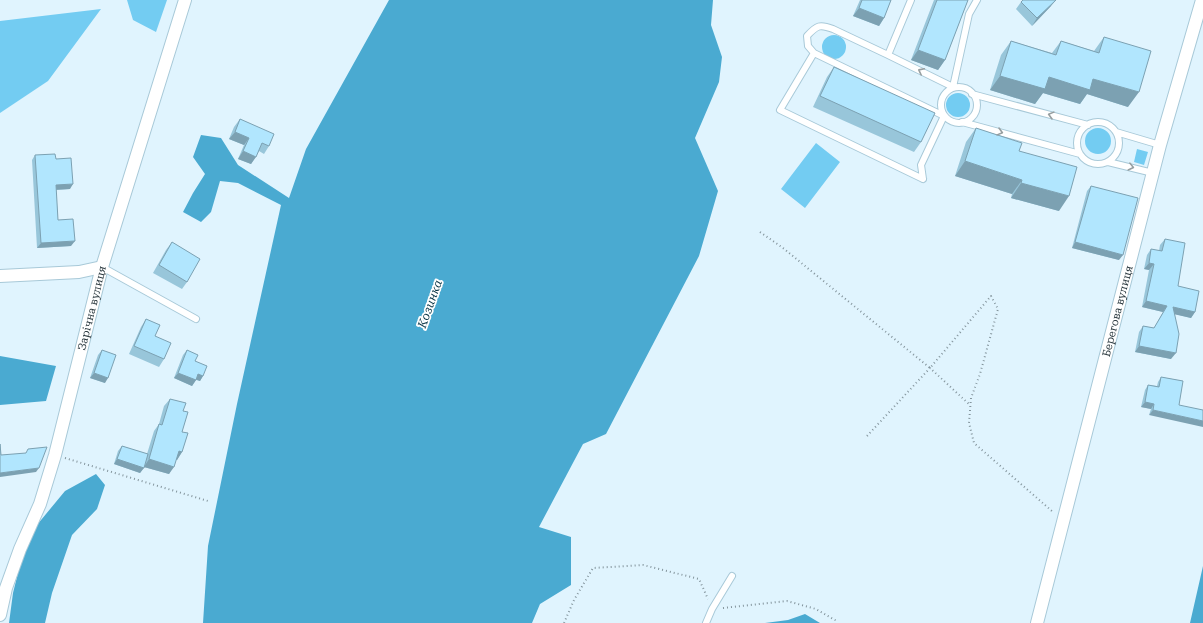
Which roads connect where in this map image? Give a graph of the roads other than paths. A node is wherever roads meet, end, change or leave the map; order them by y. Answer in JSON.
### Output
{"nodes":[{"id":1,"x":185,"y":0,"type":"edge"},
{"id":2,"x":911,"y":0,"type":"edge"},
{"id":3,"x":977,"y":0,"type":"edge"},
{"id":4,"x":1202,"y":0,"type":"edge"},
{"id":5,"x":814,"y":53,"type":"junction"},
{"id":6,"x":888,"y":55,"type":"junction"},
{"id":7,"x":953,"y":88,"type":"junction"},
{"id":8,"x":972,"y":94,"type":"junction"},
{"id":9,"x":944,"y":116,"type":"junction"},
{"id":10,"x":962,"y":122,"type":"junction"},
{"id":11,"x":1088,"y":125,"type":"junction"},
{"id":12,"x":1116,"y":132,"type":"junction"},
{"id":13,"x":1160,"y":145,"type":"junction"},
{"id":14,"x":1080,"y":154,"type":"junction"},
{"id":15,"x":1108,"y":162,"type":"junction"},
{"id":16,"x":1154,"y":173,"type":"junction"},
{"id":17,"x":102,"y":267,"type":"junction"},
{"id":18,"x":0,"y":276,"type":"edge"},
{"id":19,"x":196,"y":319,"type":"dead end"},
{"id":20,"x":732,"y":576,"type":"dead end"},
{"id":21,"x":0,"y":616,"type":"edge"},
{"id":22,"x":706,"y":623,"type":"edge"},
{"id":23,"x":1037,"y":623,"type":"edge"}],
"edges":[{"from":1,"to":17,"type":"street","name":"Зарічна вулиця"},
{"from":2,"to":6,"type":"lane"},
{"from":3,"to":7,"type":"lane"},
{"from":4,"to":13,"type":"street","name":"Берегова вулиця"},
{"from":5,"to":6,"type":"lane"},
{"from":5,"to":9,"type":"lane"},
{"from":5,"to":9,"type":"lane"},
{"from":7,"to":6,"type":"lane","one_way":true},
{"from":7,"to":8,"type":"lane"},
{"from":7,"to":9,"type":"lane"},
{"from":8,"to":10,"type":"lane"},
{"from":11,"to":8,"type":"lane","one_way":true},
{"from":9,"to":10,"type":"lane"},
{"from":10,"to":14,"type":"lane","one_way":true},
{"from":11,"to":12,"type":"lane"},
{"from":11,"to":14,"type":"lane"},
{"from":12,"to":13,"type":"lane"},
{"from":12,"to":15,"type":"lane"},
{"from":13,"to":16,"type":"street","name":"Берегова вулиця"},
{"from":14,"to":15,"type":"lane"},
{"from":15,"to":16,"type":"lane","one_way":true},
{"from":16,"to":23,"type":"street","name":"Берегова вулиця"},
{"from":17,"to":18,"type":"street"},
{"from":17,"to":19,"type":"lane"},
{"from":17,"to":21,"type":"street","name":"Зарічна вулиця"},
{"from":20,"to":22,"type":"lane"}]}
